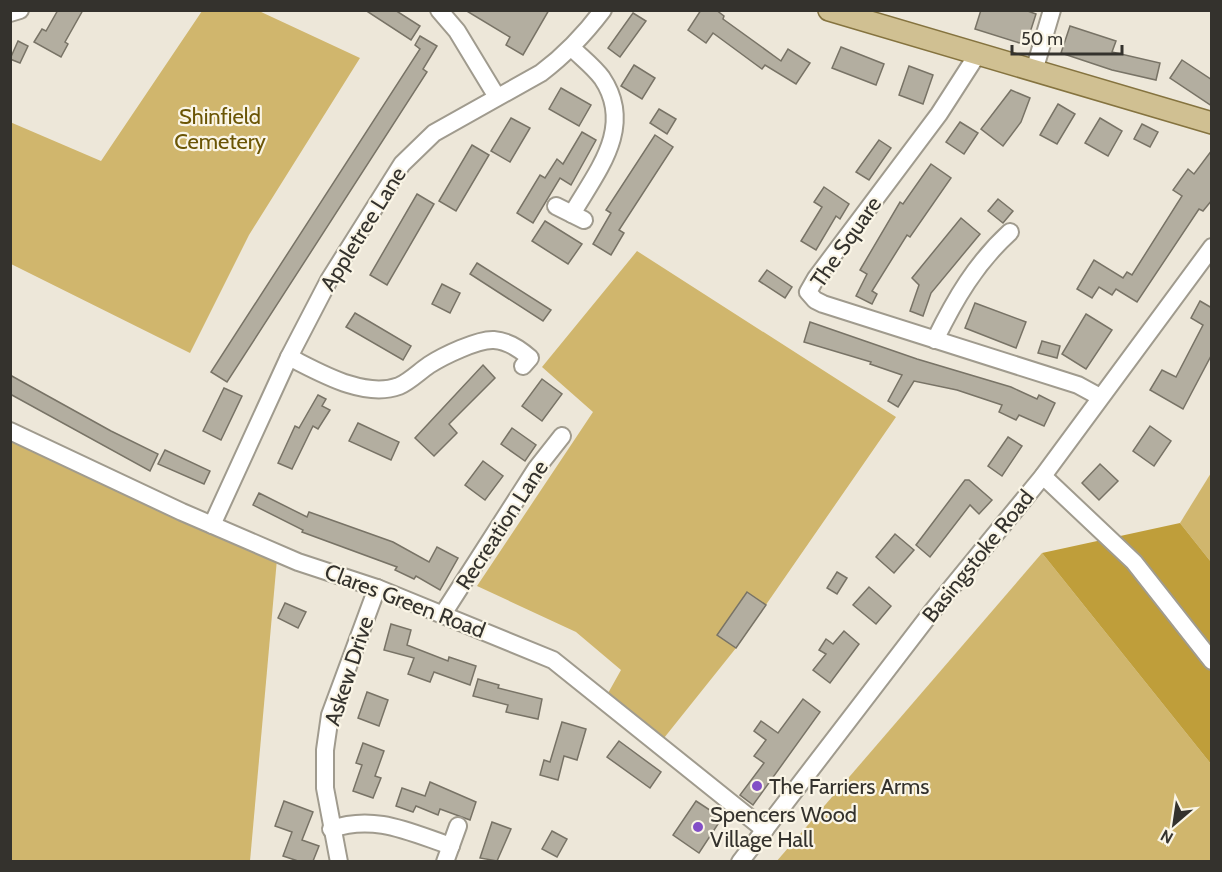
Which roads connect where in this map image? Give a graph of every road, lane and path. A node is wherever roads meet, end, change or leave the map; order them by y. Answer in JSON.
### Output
{"nodes":[{"id":1,"x":20,"y":10,"type":"edge"},
{"id":2,"x":439,"y":10,"type":"edge"},
{"id":3,"x":603,"y":10,"type":"edge"},
{"id":4,"x":829,"y":10,"type":"edge"},
{"id":5,"x":1052,"y":10,"type":"edge"},
{"id":6,"x":10,"y":13,"type":"edge"},
{"id":7,"x":572,"y":48,"type":"junction"},
{"id":8,"x":977,"y":55,"type":"junction"},
{"id":9,"x":1034,"y":71,"type":"junction"},
{"id":10,"x":497,"y":97,"type":"junction"},
{"id":11,"x":1212,"y":123,"type":"edge"},
{"id":12,"x":556,"y":206,"type":"dead end"},
{"id":13,"x":1010,"y":232,"type":"dead end"},
{"id":14,"x":1212,"y":247,"type":"edge"},
{"id":15,"x":935,"y":340,"type":"junction"},
{"id":16,"x":289,"y":357,"type":"junction"},
{"id":17,"x":531,"y":358,"type":"dead end"},
{"id":18,"x":1100,"y":397,"type":"junction"},
{"id":19,"x":10,"y":431,"type":"edge"},
{"id":20,"x":562,"y":436,"type":"dead end"},
{"id":21,"x":1042,"y":476,"type":"junction"},
{"id":22,"x":212,"y":525,"type":"junction"},
{"id":23,"x":377,"y":588,"type":"junction"},
{"id":24,"x":443,"y":614,"type":"junction"},
{"id":25,"x":1212,"y":661,"type":"edge"},
{"id":26,"x":458,"y":826,"type":"dead end"},
{"id":27,"x":331,"y":829,"type":"junction"},
{"id":28,"x":765,"y":830,"type":"junction"},
{"id":29,"x":448,"y":854,"type":"edge"},
{"id":30,"x":339,"y":861,"type":"edge"},
{"id":31,"x":740,"y":861,"type":"edge"}],
"edges":[{"from":1,"to":6,"type":"street"},
{"from":2,"to":10,"type":"street"},
{"from":3,"to":7,"type":"street","name":"Appletree Lane"},
{"from":4,"to":8,"type":"main road"},
{"from":5,"to":9,"type":"street"},
{"from":7,"to":10,"type":"street","name":"Appletree Lane"},
{"from":7,"to":12,"type":"street"},
{"from":8,"to":9,"type":"main road"},
{"from":8,"to":15,"type":"street","name":"The Square"},
{"from":9,"to":11,"type":"main road"},
{"from":10,"to":16,"type":"street","name":"Appletree Lane"},
{"from":13,"to":15,"type":"street"},
{"from":14,"to":18,"type":"street","name":"Basingstoke Road"},
{"from":15,"to":18,"type":"street","name":"The Square"},
{"from":16,"to":17,"type":"street"},
{"from":16,"to":22,"type":"street","name":"Appletree Lane"},
{"from":18,"to":21,"type":"street","name":"Basingstoke Road"},
{"from":19,"to":22,"type":"street","name":"Clares Green Road"},
{"from":20,"to":24,"type":"street","name":"Recreation Lane"},
{"from":21,"to":25,"type":"street"},
{"from":21,"to":28,"type":"street","name":"Basingstoke Road"},
{"from":22,"to":23,"type":"street","name":"Clares Green Road"},
{"from":23,"to":24,"type":"street","name":"Clares Green Road"},
{"from":23,"to":27,"type":"street","name":"Askew Drive"},
{"from":24,"to":28,"type":"street","name":"Clares Green Road"},
{"from":26,"to":29,"type":"street"},
{"from":27,"to":29,"type":"street"},
{"from":27,"to":30,"type":"street","name":"Askew Drive"},
{"from":28,"to":31,"type":"street","name":"Basingstoke Road"}]}
